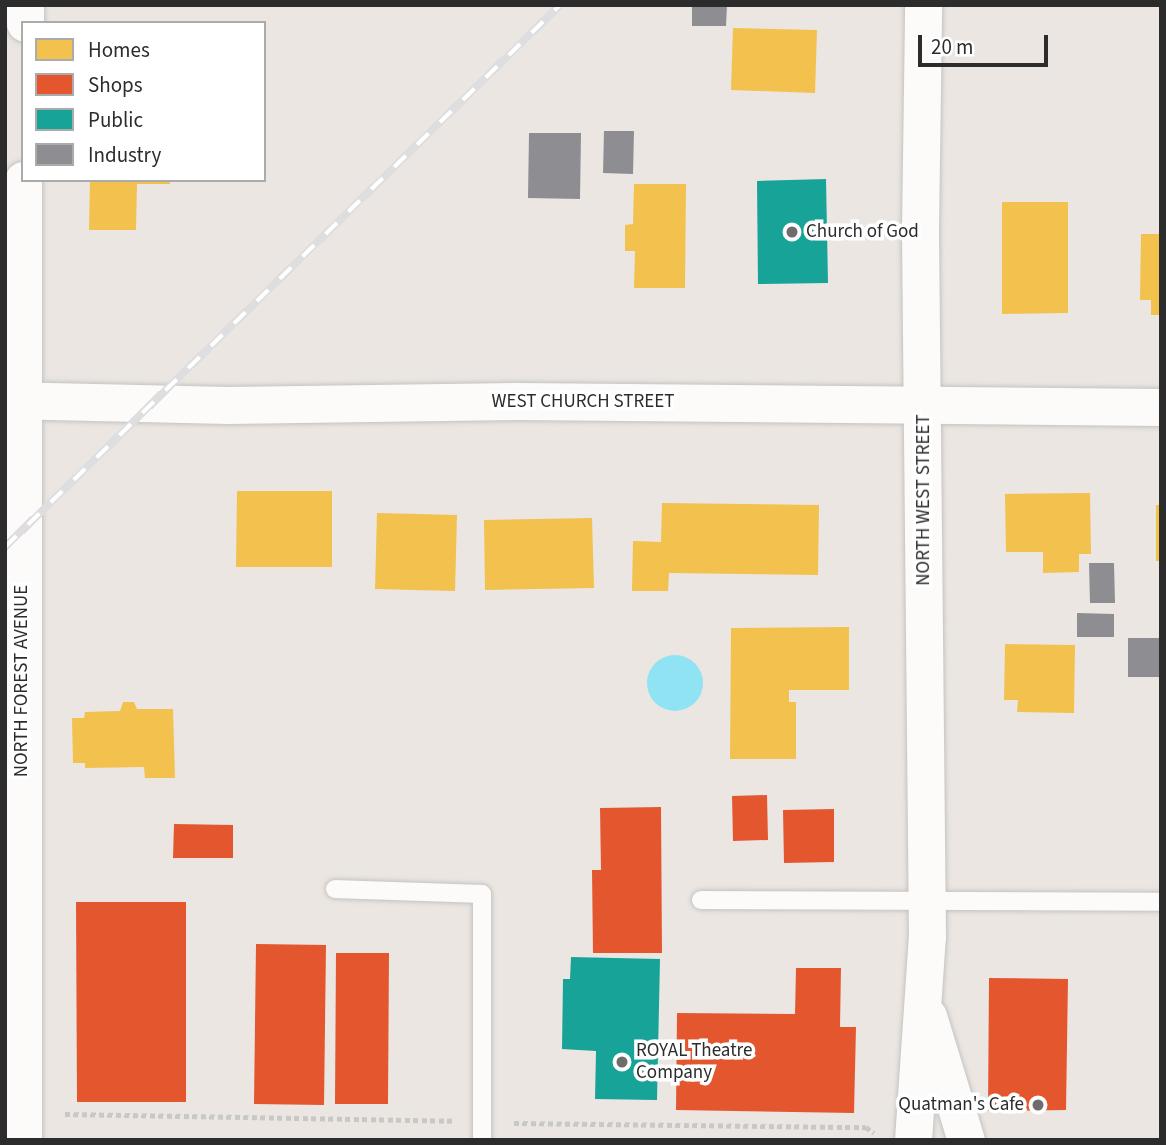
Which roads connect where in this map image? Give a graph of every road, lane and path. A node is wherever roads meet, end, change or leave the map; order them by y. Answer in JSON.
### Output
{"nodes":[{"id":1,"x":923,"y":5,"type":"edge"},
{"id":2,"x":23,"y":182,"type":"edge"},
{"id":3,"x":14,"y":400,"type":"edge"},
{"id":4,"x":923,"y":404,"type":"junction"},
{"id":5,"x":1161,"y":407,"type":"edge"},
{"id":6,"x":335,"y":889,"type":"dead end"},
{"id":7,"x":701,"y":900,"type":"dead end"},
{"id":8,"x":927,"y":900,"type":"junction"},
{"id":9,"x":1161,"y":902,"type":"edge"},
{"id":10,"x":921,"y":995,"type":"junction"},
{"id":11,"x":23,"y":1140,"type":"edge"},
{"id":12,"x":482,"y":1140,"type":"edge"},
{"id":13,"x":913,"y":1140,"type":"edge"},
{"id":14,"x":966,"y":1140,"type":"edge"}],
"edges":[{"from":1,"to":4,"type":"street","name":"NORTH WEST STREET"},
{"from":2,"to":3,"type":"street","name":"NORTH FOREST AVENUE"},
{"from":3,"to":4,"type":"street","name":"WEST CHURCH STREET"},
{"from":3,"to":11,"type":"street","name":"NORTH FOREST AVENUE"},
{"from":4,"to":5,"type":"street","name":"WEST CHURCH STREET"},
{"from":4,"to":8,"type":"street","name":"NORTH WEST STREET"},
{"from":6,"to":12,"type":"lane"},
{"from":7,"to":8,"type":"lane"},
{"from":8,"to":9,"type":"lane"},
{"from":8,"to":10,"type":"street","name":"NORTH WEST STREET"},
{"from":10,"to":13,"type":"street","name":"NORTH WEST STREET"},
{"from":10,"to":14,"type":"street","name":"NORTH WEST STREET"}]}
